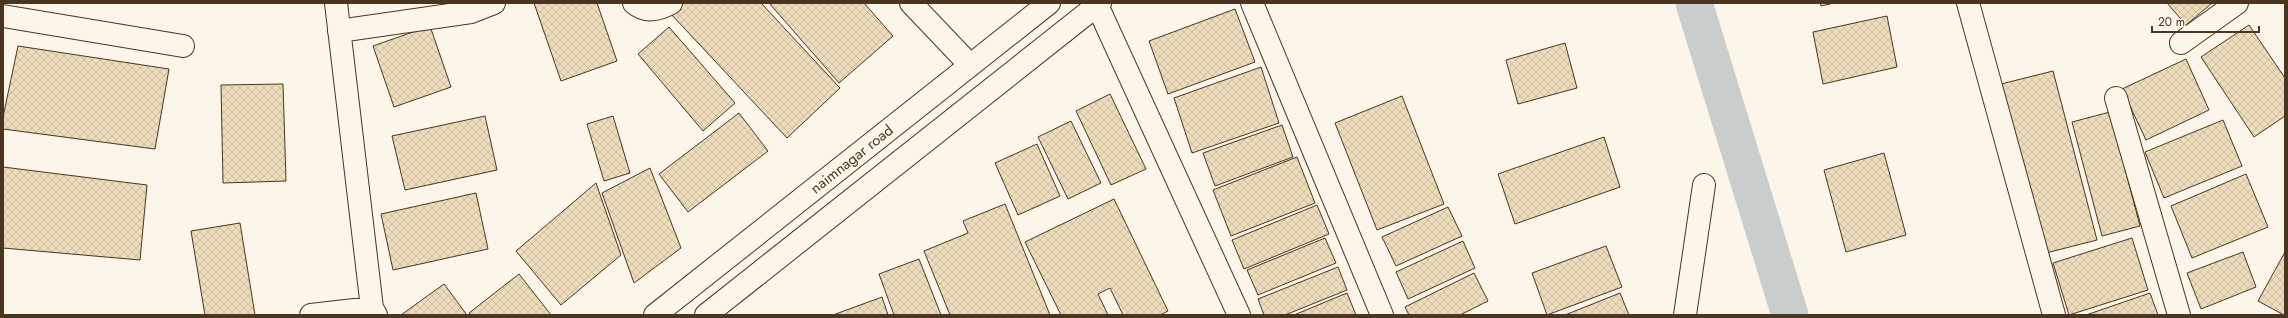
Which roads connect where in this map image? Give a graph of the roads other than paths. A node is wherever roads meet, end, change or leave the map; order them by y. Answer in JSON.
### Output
{"nodes":[{"id":1,"x":336,"y":3,"type":"edge"},
{"id":2,"x":494,"y":3,"type":"edge"},
{"id":3,"x":634,"y":3,"type":"edge"},
{"id":4,"x":671,"y":3,"type":"edge"},
{"id":5,"x":911,"y":3,"type":"edge"},
{"id":6,"x":1049,"y":3,"type":"edge"},
{"id":7,"x":1252,"y":3,"type":"edge"},
{"id":8,"x":1968,"y":3,"type":"edge"},
{"id":9,"x":2237,"y":3,"type":"edge"},
{"id":10,"x":1099,"y":4,"type":"edge"},
{"id":11,"x":3,"y":16,"type":"edge"},
{"id":12,"x":339,"y":30,"type":"junction"},
{"id":13,"x":2181,"y":44,"type":"dead end"},
{"id":14,"x":184,"y":46,"type":"dead end"},
{"id":15,"x":970,"y":65,"type":"junction"},
{"id":16,"x":2116,"y":98,"type":"dead end"},
{"id":17,"x":1704,"y":185,"type":"dead end"},
{"id":18,"x":374,"y":312,"type":"edge"},
{"id":19,"x":311,"y":315,"type":"edge"},
{"id":20,"x":655,"y":315,"type":"edge"},
{"id":21,"x":706,"y":315,"type":"edge"},
{"id":22,"x":1238,"y":315,"type":"edge"},
{"id":23,"x":1382,"y":315,"type":"edge"},
{"id":24,"x":1686,"y":315,"type":"edge"},
{"id":25,"x":2054,"y":315,"type":"edge"},
{"id":26,"x":2179,"y":315,"type":"edge"}],
"edges":[{"from":1,"to":12,"type":"main road"},
{"from":2,"to":12,"type":"main road"},
{"from":3,"to":4,"type":"main road"},
{"from":5,"to":15,"type":"main road"},
{"from":6,"to":15,"type":"main road","name":"naimnagar road"},
{"from":7,"to":23,"type":"main road"},
{"from":8,"to":25,"type":"main road"},
{"from":9,"to":13,"type":"main road"},
{"from":10,"to":21,"type":"main road"},
{"from":10,"to":22,"type":"main road"},
{"from":11,"to":14,"type":"main road"},
{"from":12,"to":18,"type":"main road"},
{"from":15,"to":20,"type":"main road","name":"naimnagar road"},
{"from":16,"to":26,"type":"main road"},
{"from":17,"to":24,"type":"main road"},
{"from":18,"to":19,"type":"main road"}]}
